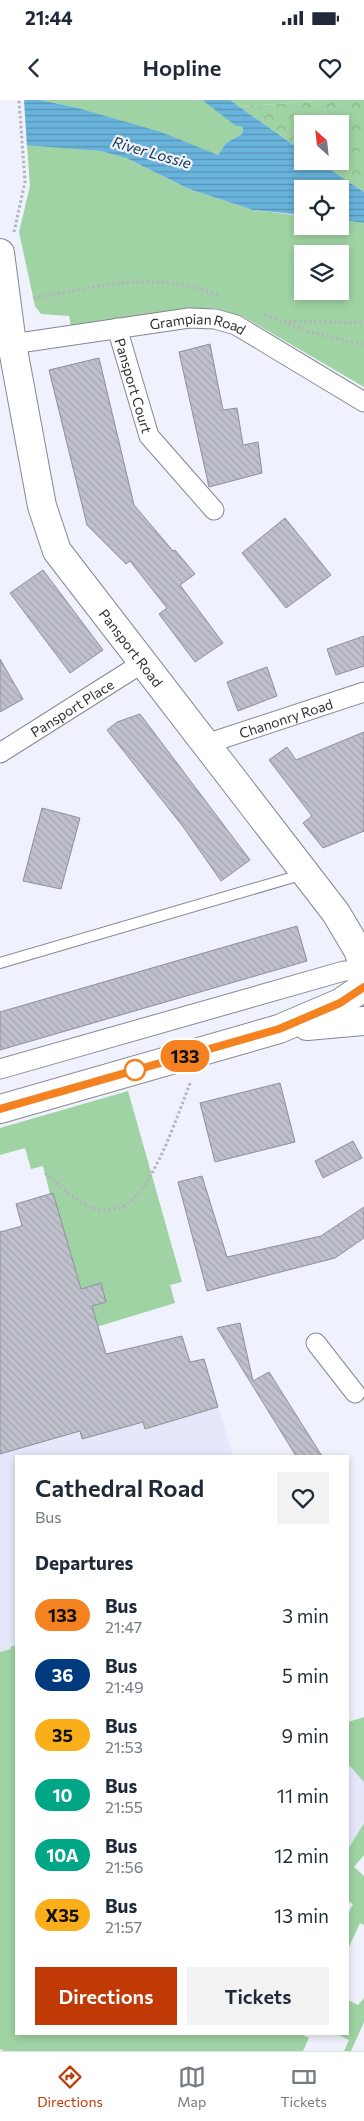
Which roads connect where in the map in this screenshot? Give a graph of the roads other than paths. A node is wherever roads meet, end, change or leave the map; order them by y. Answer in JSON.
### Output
{"nodes":[{"id":1,"x":0,"y":253,"type":"edge"},
{"id":2,"x":117,"y":328,"type":"junction"},
{"id":3,"x":12,"y":344,"type":"junction"},
{"id":4,"x":364,"y":402,"type":"edge"},
{"id":5,"x":214,"y":510,"type":"dead end"},
{"id":6,"x":144,"y":662,"type":"junction"},
{"id":7,"x":364,"y":692,"type":"edge"},
{"id":8,"x":206,"y":744,"type":"junction"},
{"id":9,"x":0,"y":753,"type":"edge"},
{"id":10,"x":304,"y":874,"type":"junction"},
{"id":11,"x":336,"y":913,"type":"junction"},
{"id":12,"x":364,"y":930,"type":"edge"},
{"id":13,"x":0,"y":963,"type":"edge"},
{"id":14,"x":364,"y":969,"type":"edge"},
{"id":15,"x":364,"y":986,"type":"edge"},
{"id":16,"x":364,"y":1020,"type":"edge"},
{"id":17,"x":279,"y":1029,"type":"junction"},
{"id":18,"x":0,"y":1069,"type":"edge"},
{"id":19,"x":0,"y":1109,"type":"edge"},
{"id":20,"x":316,"y":1343,"type":"dead end"},
{"id":21,"x":361,"y":1395,"type":"edge"}],
"edges":[{"from":1,"to":3,"type":"main road","name":"Pansport Road"},
{"from":2,"to":3,"type":"street","name":"Grampian Road"},
{"from":2,"to":4,"type":"street","name":"Grampian Road"},
{"from":2,"to":5,"type":"street","name":"Pansport Court"},
{"from":3,"to":6,"type":"main road","name":"Pansport Road"},
{"from":6,"to":8,"type":"main road","name":"Pansport Road"},
{"from":6,"to":9,"type":"street","name":"Pansport Place"},
{"from":7,"to":8,"type":"street","name":"Chanonry Road"},
{"from":8,"to":10,"type":"main road","name":"Pansport Road"},
{"from":10,"to":11,"type":"main road","name":"Pansport Road"},
{"from":10,"to":13,"type":"lane"},
{"from":11,"to":12,"type":"main road"},
{"from":11,"to":14,"type":"main road"},
{"from":14,"to":18,"type":"street"},
{"from":15,"to":17,"type":"main road"},
{"from":16,"to":17,"type":"main road"},
{"from":17,"to":19,"type":"main road"},
{"from":20,"to":21,"type":"street"}]}
